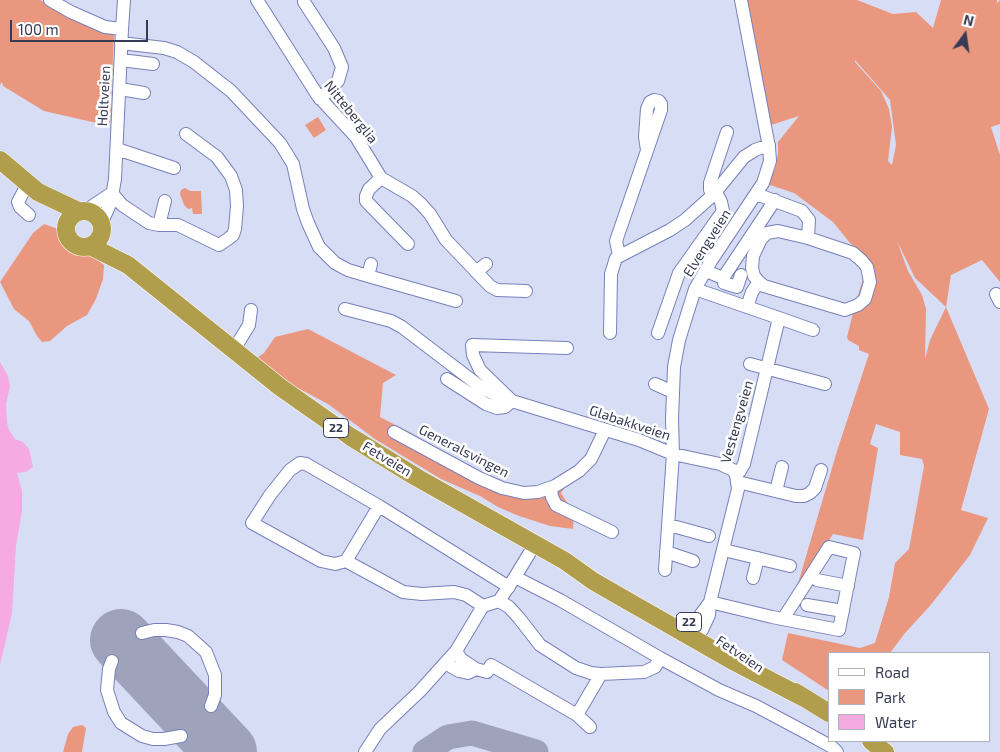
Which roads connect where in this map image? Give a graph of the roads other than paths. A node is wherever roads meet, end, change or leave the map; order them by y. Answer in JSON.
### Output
{"nodes":[{"id":1,"x":50,"y":0,"type":"edge"},
{"id":2,"x":124,"y":0,"type":"edge"},
{"id":3,"x":257,"y":0,"type":"edge"},
{"id":4,"x":741,"y":0,"type":"edge"},
{"id":5,"x":304,"y":2,"type":"dead end"},
{"id":6,"x":122,"y":29,"type":"junction"},
{"id":7,"x":122,"y":43,"type":"junction"},
{"id":8,"x":121,"y":60,"type":"junction"},
{"id":9,"x":153,"y":64,"type":"dead end"},
{"id":10,"x":120,"y":89,"type":"junction"},
{"id":11,"x":144,"y":93,"type":"dead end"},
{"id":12,"x":320,"y":99,"type":"junction"},
{"id":13,"x":727,"y":132,"type":"dead end"},
{"id":14,"x":186,"y":134,"type":"dead end"},
{"id":15,"x":768,"y":145,"type":"junction"},
{"id":16,"x":117,"y":149,"type":"junction"},
{"id":17,"x":647,"y":150,"type":"dead end"},
{"id":18,"x":0,"y":160,"type":"edge"},
{"id":19,"x":174,"y":168,"type":"dead end"},
{"id":20,"x":381,"y":178,"type":"junction"},
{"id":21,"x":33,"y":188,"type":"junction"},
{"id":22,"x":112,"y":194,"type":"junction"},
{"id":23,"x":714,"y":194,"type":"junction"},
{"id":24,"x":756,"y":194,"type":"junction"},
{"id":25,"x":775,"y":200,"type":"junction"},
{"id":26,"x":165,"y":201,"type":"dead end"},
{"id":27,"x":81,"y":211,"type":"junction"},
{"id":28,"x":29,"y":215,"type":"dead end"},
{"id":29,"x":159,"y":225,"type":"junction"},
{"id":30,"x":66,"y":227,"type":"junction"},
{"id":31,"x":102,"y":227,"type":"junction"},
{"id":32,"x":808,"y":238,"type":"junction"},
{"id":33,"x":408,"y":244,"type":"dead end"},
{"id":34,"x":90,"y":246,"type":"junction"},
{"id":35,"x":619,"y":255,"type":"junction"},
{"id":36,"x":128,"y":264,"type":"junction"},
{"id":37,"x":706,"y":271,"type":"junction"},
{"id":38,"x":741,"y":276,"type":"dead end"},
{"id":39,"x":723,"y":278,"type":"junction"},
{"id":40,"x":759,"y":282,"type":"junction"},
{"id":41,"x":695,"y":289,"type":"junction"},
{"id":42,"x":526,"y":291,"type":"dead end"},
{"id":43,"x":456,"y":301,"type":"dead end"},
{"id":44,"x":747,"y":307,"type":"junction"},
{"id":45,"x":250,"y":310,"type":"dead end"},
{"id":46,"x":346,"y":310,"type":"dead end"},
{"id":47,"x":779,"y":318,"type":"junction"},
{"id":48,"x":813,"y":330,"type":"dead end"},
{"id":49,"x":610,"y":333,"type":"dead end"},
{"id":50,"x":658,"y":333,"type":"dead end"},
{"id":51,"x":238,"y":343,"type":"dead end"},
{"id":52,"x":567,"y":348,"type":"dead end"},
{"id":53,"x":750,"y":364,"type":"dead end"},
{"id":54,"x":768,"y":368,"type":"junction"},
{"id":55,"x":447,"y":379,"type":"dead end"},
{"id":56,"x":654,"y":384,"type":"dead end"},
{"id":57,"x":825,"y":384,"type":"dead end"},
{"id":58,"x":673,"y":392,"type":"junction"},
{"id":59,"x":512,"y":401,"type":"junction"},
{"id":60,"x":605,"y":430,"type":"junction"},
{"id":61,"x":394,"y":432,"type":"dead end"},
{"id":62,"x":673,"y":454,"type":"junction"},
{"id":63,"x":782,"y":467,"type":"dead end"},
{"id":64,"x":821,"y":470,"type":"dead end"},
{"id":65,"x":737,"y":479,"type":"junction"},
{"id":66,"x":550,"y":488,"type":"junction"},
{"id":67,"x":776,"y":491,"type":"junction"},
{"id":68,"x":379,"y":506,"type":"junction"},
{"id":69,"x":669,"y":525,"type":"junction"},
{"id":70,"x":612,"y":532,"type":"dead end"},
{"id":71,"x":709,"y":536,"type":"dead end"},
{"id":72,"x":535,"y":544,"type":"junction"},
{"id":73,"x":724,"y":550,"type":"junction"},
{"id":74,"x":666,"y":552,"type":"junction"},
{"id":75,"x":758,"y":558,"type":"junction"},
{"id":76,"x":346,"y":560,"type":"junction"},
{"id":77,"x":693,"y":561,"type":"dead end"},
{"id":78,"x":790,"y":566,"type":"dead end"},
{"id":79,"x":665,"y":570,"type":"dead end"},
{"id":80,"x":753,"y":578,"type":"dead end"},
{"id":81,"x":817,"y":580,"type":"dead end"},
{"id":82,"x":512,"y":582,"type":"junction"},
{"id":83,"x":848,"y":586,"type":"junction"},
{"id":84,"x":499,"y":601,"type":"junction"},
{"id":85,"x":710,"y":602,"type":"junction"},
{"id":86,"x":807,"y":605,"type":"dead end"},
{"id":87,"x":483,"y":606,"type":"junction"},
{"id":88,"x":843,"y":611,"type":"junction"},
{"id":89,"x":783,"y":619,"type":"junction"},
{"id":90,"x":695,"y":630,"type":"junction"},
{"id":91,"x":142,"y":633,"type":"dead end"},
{"id":92,"x":456,"y":651,"type":"junction"},
{"id":93,"x":660,"y":658,"type":"junction"},
{"id":94,"x":112,"y":661,"type":"dead end"},
{"id":95,"x":445,"y":663,"type":"junction"},
{"id":96,"x":476,"y":669,"type":"junction"},
{"id":97,"x":601,"y":674,"type":"junction"},
{"id":98,"x":211,"y":706,"type":"dead end"},
{"id":99,"x":828,"y":712,"type":"edge"},
{"id":100,"x":576,"y":715,"type":"junction"},
{"id":101,"x":590,"y":727,"type":"dead end"},
{"id":102,"x":181,"y":736,"type":"dead end"},
{"id":103,"x":872,"y":742,"type":"edge"},
{"id":104,"x":365,"y":752,"type":"edge"},
{"id":105,"x":837,"y":752,"type":"edge"},
{"id":106,"x":885,"y":752,"type":"edge"}],
"edges":[{"from":1,"to":6,"type":"street"},
{"from":2,"to":6,"type":"street","name":"Holtveien"},
{"from":3,"to":12,"type":"street","name":"Nitteberglia"},
{"from":4,"to":15,"type":"street","name":"Elvengveien"},
{"from":5,"to":12,"type":"street"},
{"from":6,"to":7,"type":"street","name":"Holtveien"},
{"from":7,"to":8,"type":"street","name":"Holtveien"},
{"from":7,"to":43,"type":"street"},
{"from":8,"to":9,"type":"street"},
{"from":8,"to":10,"type":"street","name":"Holtveien"},
{"from":10,"to":11,"type":"street"},
{"from":10,"to":16,"type":"street","name":"Holtveien"},
{"from":12,"to":20,"type":"street","name":"Nitteberglia"},
{"from":13,"to":23,"type":"street","name":"Elvengveien"},
{"from":14,"to":29,"type":"street"},
{"from":15,"to":23,"type":"street","name":"Elvengveien"},
{"from":15,"to":24,"type":"street","name":"Elvengveien"},
{"from":16,"to":19,"type":"street"},
{"from":16,"to":22,"type":"street","name":"Holtveien"},
{"from":17,"to":35,"type":"street"},
{"from":18,"to":21,"type":"highway","number":"22"},
{"from":20,"to":33,"type":"street"},
{"from":20,"to":42,"type":"street","name":"Nitteberglia"},
{"from":21,"to":27,"type":"highway","number":"22"},
{"from":21,"to":28,"type":"street"},
{"from":21,"to":30,"type":"highway","number":"22"},
{"from":22,"to":27,"type":"street"},
{"from":22,"to":29,"type":"street"},
{"from":22,"to":31,"type":"street","name":"Holtveien"},
{"from":23,"to":35,"type":"street","name":"Elvengveien"},
{"from":23,"to":50,"type":"street","name":"Elvengveien"},
{"from":24,"to":25,"type":"street"},
{"from":24,"to":37,"type":"street","name":"Elvengveien"},
{"from":25,"to":32,"type":"street"},
{"from":25,"to":39,"type":"street"},
{"from":26,"to":29,"type":"street"},
{"from":27,"to":30,"type":"highway"},
{"from":27,"to":31,"type":"highway","number":"22"},
{"from":30,"to":34,"type":"highway","number":"22"},
{"from":31,"to":34,"type":"highway"},
{"from":31,"to":36,"type":"highway","name":"Fetveien","number":"22"},
{"from":32,"to":40,"type":"street"},
{"from":32,"to":40,"type":"street"},
{"from":34,"to":36,"type":"highway","name":"Fetveien","number":"22"},
{"from":35,"to":49,"type":"street"},
{"from":36,"to":72,"type":"highway","name":"Fetveien","number":"22"},
{"from":37,"to":39,"type":"street"},
{"from":37,"to":41,"type":"street","name":"Elvengveien"},
{"from":38,"to":39,"type":"street"},
{"from":40,"to":44,"type":"street"},
{"from":41,"to":44,"type":"street"},
{"from":41,"to":58,"type":"street","name":"Elvengveien"},
{"from":44,"to":47,"type":"street"},
{"from":45,"to":51,"type":"street"},
{"from":46,"to":59,"type":"street","name":"Glabakkveien"},
{"from":47,"to":48,"type":"street"},
{"from":47,"to":54,"type":"street","name":"Vestengveien"},
{"from":52,"to":59,"type":"street","name":"Glabakkveien"},
{"from":53,"to":54,"type":"street","name":"Vestengveien"},
{"from":54,"to":57,"type":"street","name":"Vestengveien"},
{"from":54,"to":65,"type":"street","name":"Vestengveien"},
{"from":55,"to":59,"type":"street","name":"Glabakkveien"},
{"from":56,"to":58,"type":"street"},
{"from":58,"to":62,"type":"street","name":"Elvengveien"},
{"from":59,"to":60,"type":"street","name":"Glabakkveien"},
{"from":60,"to":62,"type":"street","name":"Glabakkveien"},
{"from":60,"to":66,"type":"street","name":"Generalsvingen"},
{"from":61,"to":66,"type":"street","name":"Generalsvingen"},
{"from":62,"to":65,"type":"street","name":"Glabakkveien"},
{"from":62,"to":69,"type":"street","name":"Elvengveien"},
{"from":63,"to":67,"type":"street"},
{"from":64,"to":67,"type":"street","name":"Vestengveien"},
{"from":65,"to":67,"type":"street","name":"Vestengveien"},
{"from":65,"to":73,"type":"street","name":"Vestengveien"},
{"from":66,"to":70,"type":"street"},
{"from":68,"to":76,"type":"street"},
{"from":68,"to":76,"type":"street"},
{"from":68,"to":82,"type":"street"},
{"from":69,"to":71,"type":"street"},
{"from":69,"to":74,"type":"street","name":"Elvengveien"},
{"from":72,"to":82,"type":"street"},
{"from":72,"to":90,"type":"highway","name":"Fetveien","number":"22"},
{"from":73,"to":75,"type":"street"},
{"from":73,"to":85,"type":"street","name":"Vestengveien"},
{"from":74,"to":77,"type":"street"},
{"from":74,"to":79,"type":"street","name":"Elvengveien"},
{"from":75,"to":78,"type":"street"},
{"from":75,"to":80,"type":"street"},
{"from":76,"to":87,"type":"street"},
{"from":81,"to":83,"type":"street"},
{"from":82,"to":84,"type":"street"},
{"from":82,"to":93,"type":"street"},
{"from":83,"to":88,"type":"street"},
{"from":83,"to":89,"type":"street"},
{"from":84,"to":87,"type":"street"},
{"from":84,"to":97,"type":"street"},
{"from":85,"to":89,"type":"street"},
{"from":85,"to":90,"type":"street","name":"Vestengveien"},
{"from":86,"to":88,"type":"street"},
{"from":87,"to":92,"type":"street"},
{"from":88,"to":89,"type":"street"},
{"from":90,"to":99,"type":"highway","name":"Fetveien","number":"22"},
{"from":91,"to":98,"type":"street"},
{"from":92,"to":95,"type":"street"},
{"from":92,"to":96,"type":"street"},
{"from":93,"to":97,"type":"street"},
{"from":93,"to":105,"type":"street"},
{"from":94,"to":102,"type":"street"},
{"from":95,"to":96,"type":"street"},
{"from":95,"to":104,"type":"street"},
{"from":96,"to":100,"type":"street"},
{"from":97,"to":100,"type":"street"},
{"from":100,"to":101,"type":"street"},
{"from":103,"to":106,"type":"highway"}]}
